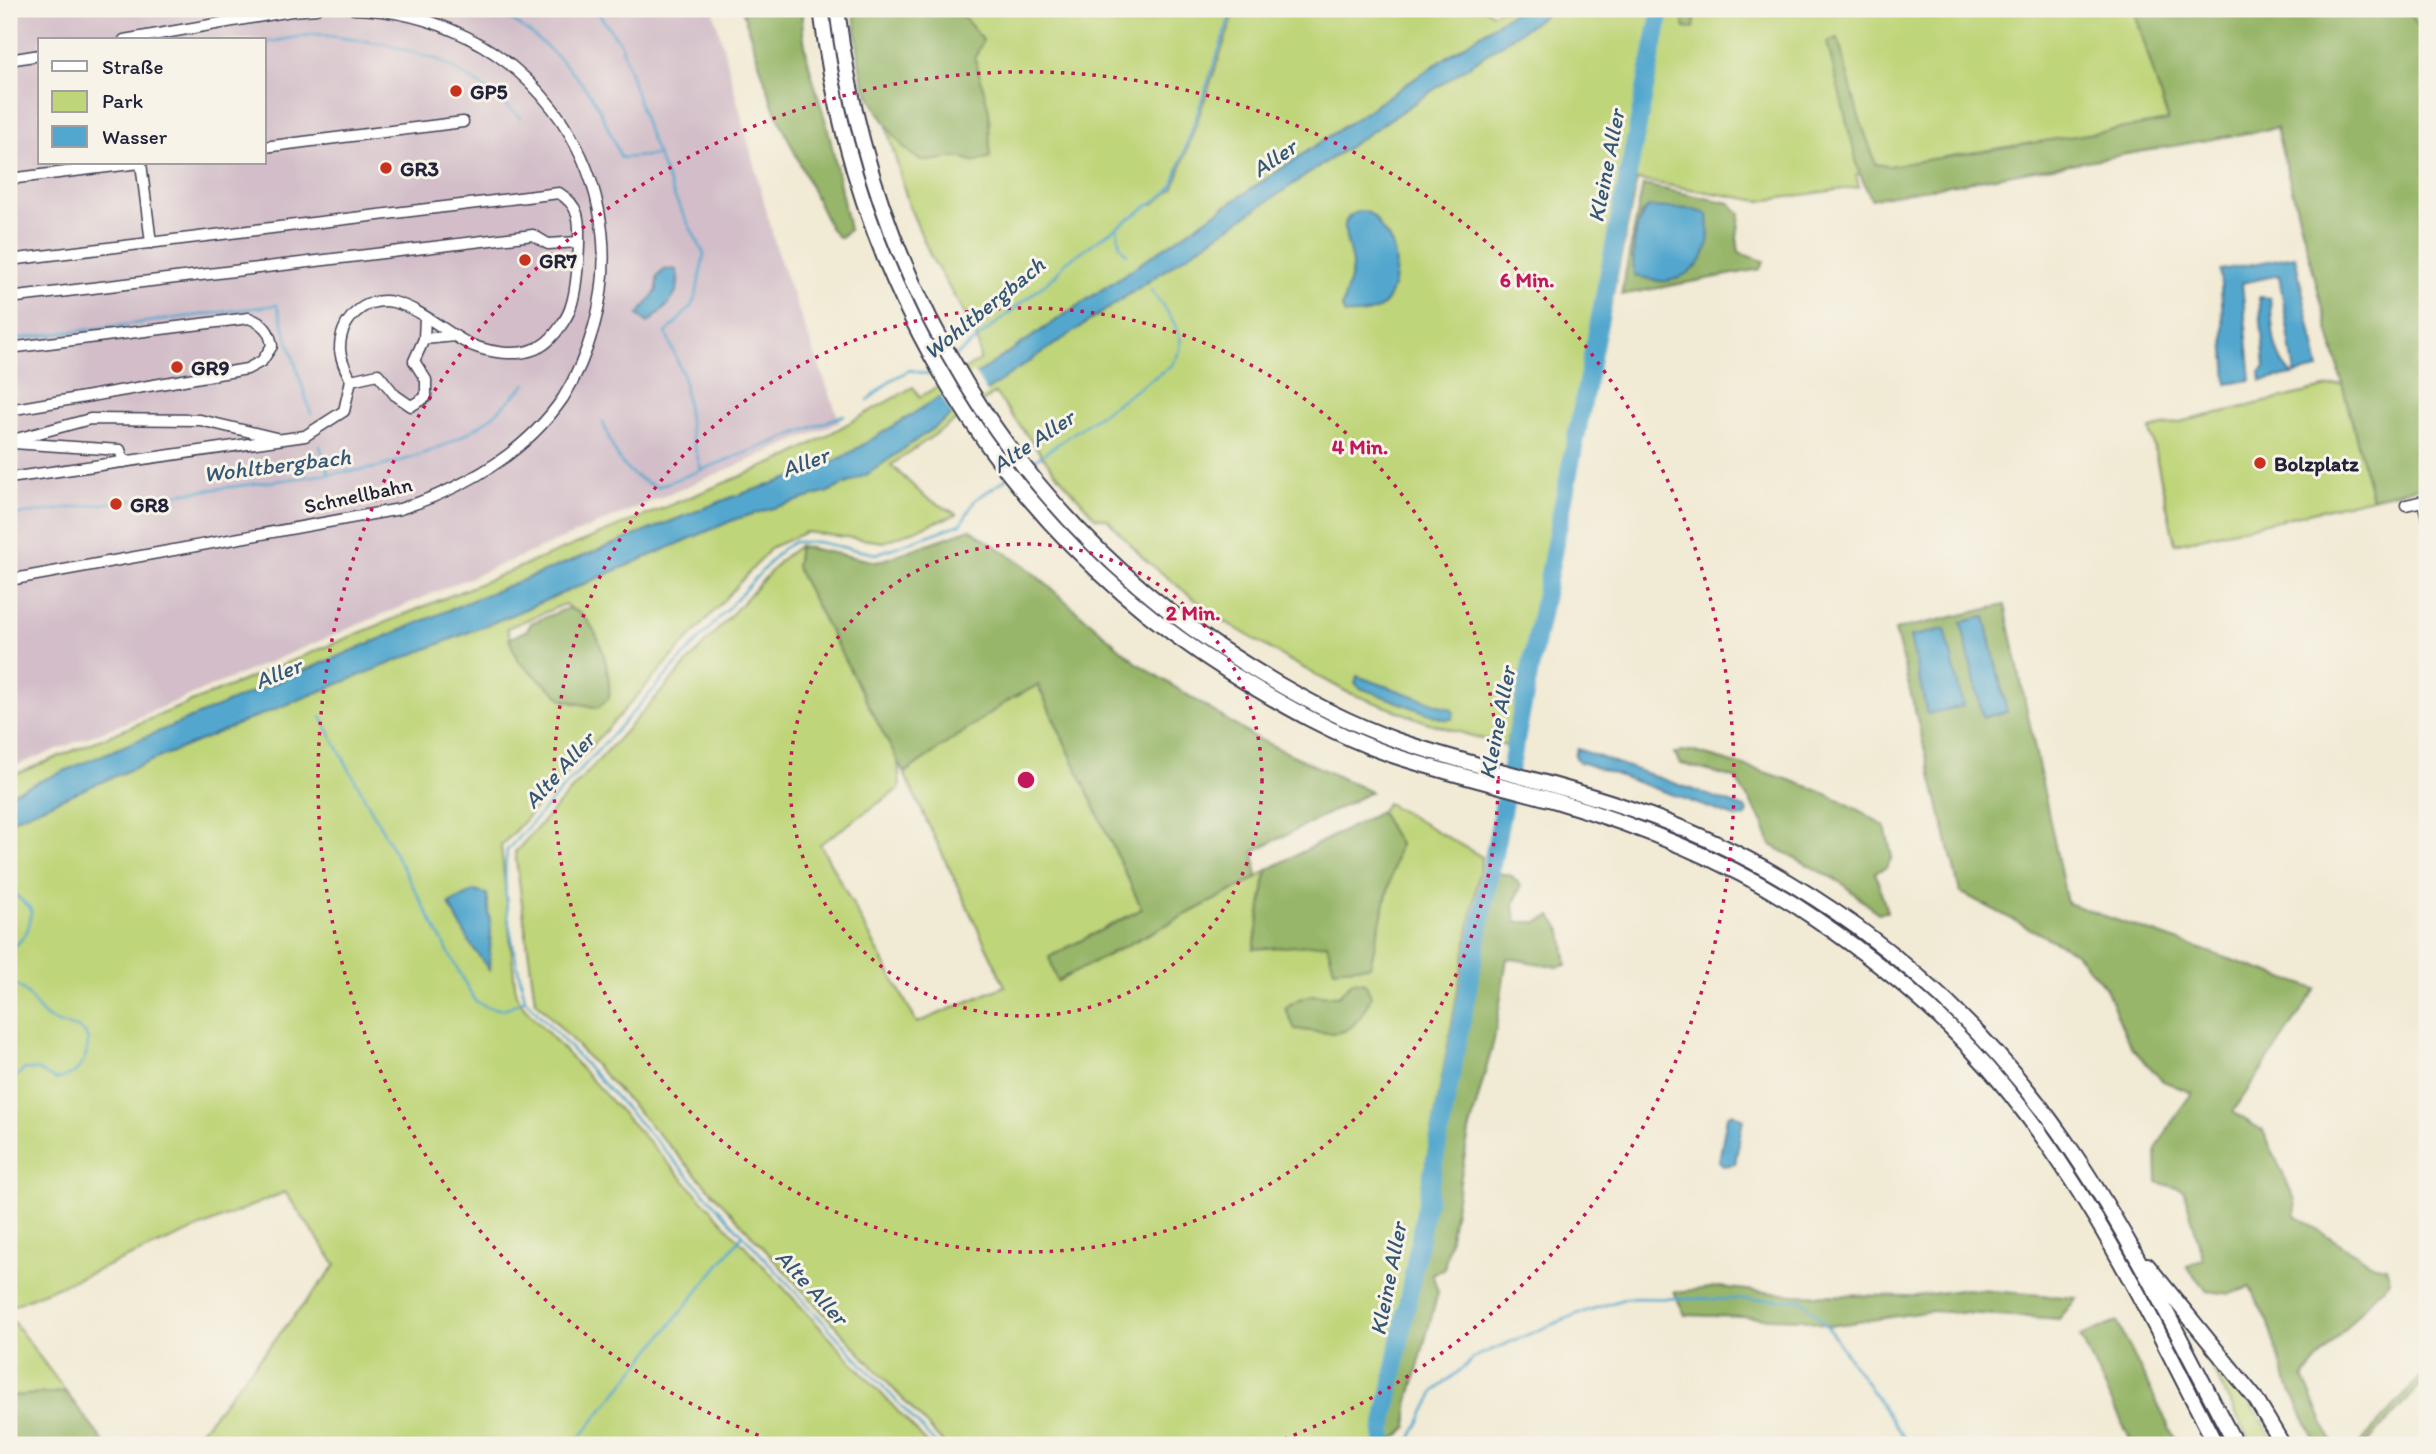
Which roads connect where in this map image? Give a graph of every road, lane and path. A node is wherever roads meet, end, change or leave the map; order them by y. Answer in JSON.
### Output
{"nodes":[{"id":1,"x":316,"y":9,"type":"edge"},
{"id":2,"x":354,"y":9,"type":"edge"},
{"id":3,"x":821,"y":9,"type":"edge"},
{"id":4,"x":837,"y":9,"type":"edge"},
{"id":5,"x":136,"y":38,"type":"edge"},
{"id":6,"x":38,"y":55,"type":"edge"},
{"id":7,"x":9,"y":60,"type":"edge"},
{"id":8,"x":463,"y":122,"type":"dead end"},
{"id":9,"x":266,"y":147,"type":"edge"},
{"id":10,"x":132,"y":164,"type":"edge"},
{"id":11,"x":140,"y":164,"type":"edge"},
{"id":12,"x":9,"y":179,"type":"edge"},
{"id":13,"x":578,"y":242,"type":"junction"},
{"id":14,"x":151,"y":243,"type":"junction"},
{"id":15,"x":9,"y":260,"type":"edge"},
{"id":16,"x":9,"y":298,"type":"edge"},
{"id":17,"x":425,"y":317,"type":"junction"},
{"id":18,"x":455,"y":336,"type":"junction"},
{"id":19,"x":424,"y":339,"type":"junction"},
{"id":20,"x":9,"y":348,"type":"edge"},
{"id":21,"x":351,"y":380,"type":"junction"},
{"id":22,"x":9,"y":410,"type":"edge"},
{"id":23,"x":283,"y":439,"type":"junction"},
{"id":24,"x":9,"y":442,"type":"edge"},
{"id":25,"x":124,"y":462,"type":"junction"},
{"id":26,"x":9,"y":478,"type":"edge"},
{"id":27,"x":2425,"y":501,"type":"edge"},
{"id":28,"x":2406,"y":505,"type":"dead end"},
{"id":29,"x":2427,"y":518,"type":"edge"},
{"id":30,"x":9,"y":580,"type":"edge"},
{"id":31,"x":1462,"y":767,"type":"junction"},
{"id":32,"x":1560,"y":795,"type":"junction"},
{"id":33,"x":2124,"y":1236,"type":"junction"},
{"id":34,"x":2216,"y":1445,"type":"edge"},
{"id":35,"x":2236,"y":1445,"type":"edge"},
{"id":36,"x":2283,"y":1445,"type":"edge"}],
"edges":[{"from":1,"to":5,"type":"street"},
{"from":2,"to":30,"type":"street","name":"Schnellbahn"},
{"from":3,"to":31,"type":"highway"},
{"from":4,"to":31,"type":"highway"},
{"from":6,"to":7,"type":"street"},
{"from":8,"to":9,"type":"street"},
{"from":10,"to":12,"type":"street"},
{"from":11,"to":14,"type":"street"},
{"from":13,"to":14,"type":"street"},
{"from":13,"to":16,"type":"street"},
{"from":13,"to":18,"type":"street"},
{"from":14,"to":15,"type":"street"},
{"from":17,"to":18,"type":"street"},
{"from":17,"to":19,"type":"street"},
{"from":17,"to":21,"type":"street"},
{"from":18,"to":19,"type":"street"},
{"from":19,"to":21,"type":"street"},
{"from":20,"to":22,"type":"street"},
{"from":21,"to":23,"type":"street"},
{"from":23,"to":24,"type":"street"},
{"from":23,"to":25,"type":"street"},
{"from":24,"to":25,"type":"street"},
{"from":25,"to":26,"type":"street"},
{"from":27,"to":28,"type":"street"},
{"from":27,"to":29,"type":"street"},
{"from":31,"to":32,"type":"highway"},
{"from":32,"to":33,"type":"highway"},
{"from":32,"to":34,"type":"highway"},
{"from":33,"to":35,"type":"highway"},
{"from":33,"to":36,"type":"highway"}]}
